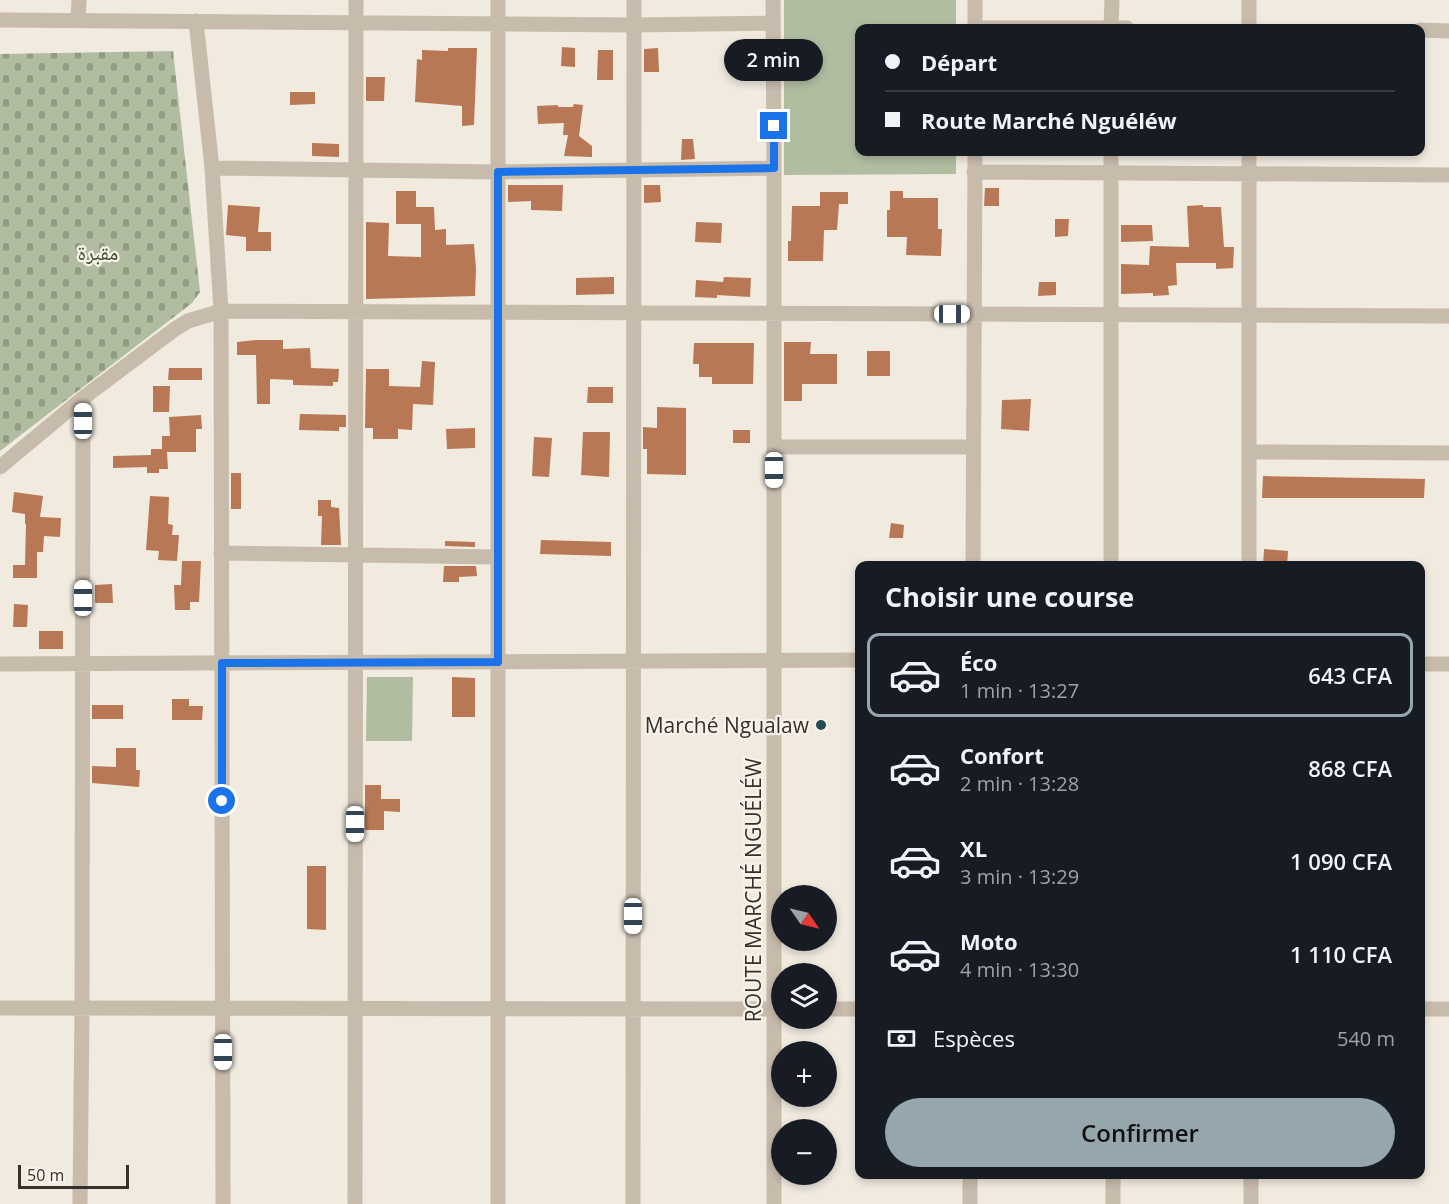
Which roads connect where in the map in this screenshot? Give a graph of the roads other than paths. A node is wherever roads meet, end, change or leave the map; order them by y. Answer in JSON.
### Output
{"nodes":[{"id":1,"x":79,"y":0,"type":"edge"},
{"id":2,"x":356,"y":0,"type":"edge"},
{"id":3,"x":498,"y":0,"type":"edge"},
{"id":4,"x":633,"y":0,"type":"edge"},
{"id":5,"x":773,"y":0,"type":"edge"},
{"id":6,"x":975,"y":0,"type":"edge"},
{"id":7,"x":1112,"y":0,"type":"edge"},
{"id":8,"x":1249,"y":0,"type":"edge"},
{"id":9,"x":0,"y":20,"type":"edge"},
{"id":10,"x":78,"y":20,"type":"junction"},
{"id":11,"x":196,"y":21,"type":"junction"},
{"id":12,"x":356,"y":22,"type":"junction"},
{"id":13,"x":773,"y":23,"type":"junction"},
{"id":14,"x":498,"y":24,"type":"junction"},
{"id":15,"x":975,"y":24,"type":"edge"},
{"id":16,"x":1112,"y":24,"type":"edge"},
{"id":17,"x":1249,"y":24,"type":"edge"},
{"id":18,"x":633,"y":25,"type":"junction"},
{"id":19,"x":1425,"y":30,"type":"edge"},
{"id":20,"x":1449,"y":31,"type":"edge"},
{"id":21,"x":975,"y":156,"type":"edge"},
{"id":22,"x":1111,"y":156,"type":"edge"},
{"id":23,"x":1249,"y":156,"type":"edge"},
{"id":24,"x":212,"y":168,"type":"junction"},
{"id":25,"x":774,"y":168,"type":"junction"},
{"id":26,"x":634,"y":170,"type":"junction"},
{"id":27,"x":356,"y":171,"type":"junction"},
{"id":28,"x":498,"y":172,"type":"junction"},
{"id":29,"x":974,"y":172,"type":"junction"},
{"id":30,"x":1111,"y":173,"type":"junction"},
{"id":31,"x":1249,"y":174,"type":"junction"},
{"id":32,"x":1449,"y":176,"type":"edge"},
{"id":33,"x":221,"y":311,"type":"junction"},
{"id":34,"x":355,"y":312,"type":"junction"},
{"id":35,"x":498,"y":312,"type":"junction"},
{"id":36,"x":634,"y":313,"type":"junction"},
{"id":37,"x":774,"y":314,"type":"junction"},
{"id":38,"x":974,"y":315,"type":"junction"},
{"id":39,"x":1111,"y":315,"type":"junction"},
{"id":40,"x":1249,"y":316,"type":"junction"},
{"id":41,"x":1449,"y":316,"type":"edge"},
{"id":42,"x":83,"y":398,"type":"junction"},
{"id":43,"x":774,"y":447,"type":"junction"},
{"id":44,"x":973,"y":447,"type":"junction"},
{"id":45,"x":1249,"y":452,"type":"junction"},
{"id":46,"x":1449,"y":453,"type":"edge"},
{"id":47,"x":0,"y":467,"type":"edge"},
{"id":48,"x":221,"y":554,"type":"junction"},
{"id":49,"x":355,"y":556,"type":"junction"},
{"id":50,"x":498,"y":557,"type":"junction"},
{"id":51,"x":973,"y":561,"type":"edge"},
{"id":52,"x":1110,"y":561,"type":"edge"},
{"id":53,"x":1250,"y":561,"type":"edge"},
{"id":54,"x":774,"y":660,"type":"junction"},
{"id":55,"x":855,"y":660,"type":"edge"},
{"id":56,"x":633,"y":661,"type":"junction"},
{"id":57,"x":498,"y":662,"type":"junction"},
{"id":58,"x":222,"y":663,"type":"junction"},
{"id":59,"x":355,"y":663,"type":"junction"},
{"id":60,"x":1425,"y":663,"type":"edge"},
{"id":61,"x":0,"y":664,"type":"edge"},
{"id":62,"x":83,"y":664,"type":"junction"},
{"id":63,"x":1449,"y":664,"type":"edge"},
{"id":64,"x":777,"y":963,"type":"edge"},
{"id":65,"x":0,"y":1008,"type":"edge"},
{"id":66,"x":223,"y":1008,"type":"junction"},
{"id":67,"x":355,"y":1008,"type":"junction"},
{"id":68,"x":498,"y":1008,"type":"junction"},
{"id":69,"x":633,"y":1008,"type":"junction"},
{"id":70,"x":82,"y":1009,"type":"junction"},
{"id":71,"x":771,"y":1009,"type":"edge"},
{"id":72,"x":837,"y":1009,"type":"edge"},
{"id":73,"x":855,"y":1009,"type":"edge"},
{"id":74,"x":1425,"y":1009,"type":"edge"},
{"id":75,"x":1449,"y":1009,"type":"edge"},
{"id":76,"x":778,"y":1029,"type":"edge"},
{"id":77,"x":970,"y":1179,"type":"edge"},
{"id":78,"x":1113,"y":1179,"type":"edge"},
{"id":79,"x":1251,"y":1179,"type":"edge"},
{"id":80,"x":80,"y":1204,"type":"edge"},
{"id":81,"x":223,"y":1204,"type":"edge"},
{"id":82,"x":355,"y":1204,"type":"edge"},
{"id":83,"x":498,"y":1204,"type":"edge"},
{"id":84,"x":633,"y":1204,"type":"edge"},
{"id":85,"x":774,"y":1204,"type":"edge"},
{"id":86,"x":970,"y":1204,"type":"edge"},
{"id":87,"x":1113,"y":1204,"type":"edge"},
{"id":88,"x":1251,"y":1204,"type":"edge"}],
"edges":[{"from":1,"to":10,"type":"street"},
{"from":2,"to":12,"type":"street"},
{"from":3,"to":14,"type":"street"},
{"from":4,"to":18,"type":"street"},
{"from":5,"to":13,"type":"street","name":"ROUTE MARCHÉ NGUÉLÉW"},
{"from":6,"to":15,"type":"street"},
{"from":7,"to":16,"type":"street"},
{"from":8,"to":17,"type":"street"},
{"from":9,"to":10,"type":"street"},
{"from":10,"to":11,"type":"street"},
{"from":11,"to":12,"type":"street"},
{"from":11,"to":24,"type":"street"},
{"from":12,"to":14,"type":"street"},
{"from":12,"to":27,"type":"street"},
{"from":13,"to":18,"type":"street"},
{"from":13,"to":25,"type":"street","name":"ROUTE MARCHÉ NGUÉLÉW"},
{"from":14,"to":18,"type":"street"},
{"from":14,"to":28,"type":"street"},
{"from":18,"to":26,"type":"street"},
{"from":19,"to":20,"type":"street"},
{"from":21,"to":29,"type":"street"},
{"from":22,"to":30,"type":"street"},
{"from":23,"to":31,"type":"street"},
{"from":24,"to":27,"type":"street"},
{"from":24,"to":33,"type":"street"},
{"from":25,"to":26,"type":"street"},
{"from":25,"to":37,"type":"street","name":"ROUTE MARCHÉ NGUÉLÉW"},
{"from":26,"to":28,"type":"street"},
{"from":26,"to":36,"type":"street"},
{"from":27,"to":28,"type":"street"},
{"from":27,"to":34,"type":"street"},
{"from":28,"to":35,"type":"street"},
{"from":29,"to":30,"type":"street"},
{"from":29,"to":38,"type":"street"},
{"from":30,"to":31,"type":"street"},
{"from":30,"to":39,"type":"street"},
{"from":31,"to":32,"type":"street"},
{"from":31,"to":40,"type":"street"},
{"from":33,"to":34,"type":"street"},
{"from":33,"to":42,"type":"street"},
{"from":33,"to":48,"type":"street"},
{"from":34,"to":35,"type":"street"},
{"from":34,"to":49,"type":"street"},
{"from":35,"to":36,"type":"street"},
{"from":35,"to":50,"type":"street"},
{"from":36,"to":37,"type":"street"},
{"from":36,"to":56,"type":"street"},
{"from":37,"to":38,"type":"street"},
{"from":37,"to":43,"type":"street","name":"ROUTE MARCHÉ NGUÉLÉW"},
{"from":38,"to":39,"type":"street"},
{"from":38,"to":44,"type":"street"},
{"from":39,"to":40,"type":"street"},
{"from":39,"to":52,"type":"street"},
{"from":40,"to":41,"type":"street"},
{"from":40,"to":45,"type":"street"},
{"from":42,"to":47,"type":"street"},
{"from":42,"to":62,"type":"street"},
{"from":43,"to":44,"type":"street"},
{"from":43,"to":54,"type":"street","name":"ROUTE MARCHÉ NGUÉLÉW"},
{"from":44,"to":51,"type":"street"},
{"from":45,"to":46,"type":"street"},
{"from":45,"to":53,"type":"street"},
{"from":48,"to":49,"type":"street"},
{"from":48,"to":58,"type":"street"},
{"from":49,"to":50,"type":"street"},
{"from":49,"to":59,"type":"street"},
{"from":50,"to":57,"type":"street"},
{"from":54,"to":55,"type":"street"},
{"from":54,"to":56,"type":"street"},
{"from":54,"to":64,"type":"street","name":"ROUTE MARCHÉ NGUÉLÉW"},
{"from":56,"to":57,"type":"street"},
{"from":56,"to":69,"type":"street"},
{"from":57,"to":59,"type":"street"},
{"from":57,"to":68,"type":"street"},
{"from":58,"to":59,"type":"street"},
{"from":58,"to":62,"type":"street"},
{"from":58,"to":66,"type":"street"},
{"from":59,"to":67,"type":"street"},
{"from":60,"to":63,"type":"street"},
{"from":61,"to":62,"type":"street"},
{"from":62,"to":70,"type":"street"},
{"from":65,"to":70,"type":"street"},
{"from":66,"to":67,"type":"street"},
{"from":66,"to":70,"type":"street"},
{"from":66,"to":81,"type":"street"},
{"from":67,"to":68,"type":"street"},
{"from":67,"to":82,"type":"street"},
{"from":68,"to":69,"type":"street"},
{"from":68,"to":83,"type":"street"},
{"from":69,"to":71,"type":"street"},
{"from":69,"to":84,"type":"street"},
{"from":70,"to":80,"type":"street"},
{"from":72,"to":73,"type":"street"},
{"from":74,"to":75,"type":"street"},
{"from":76,"to":85,"type":"street","name":"ROUTE MARCHÉ NGUÉLÉW"},
{"from":77,"to":86,"type":"street"},
{"from":78,"to":87,"type":"street"},
{"from":79,"to":88,"type":"street"}]}
